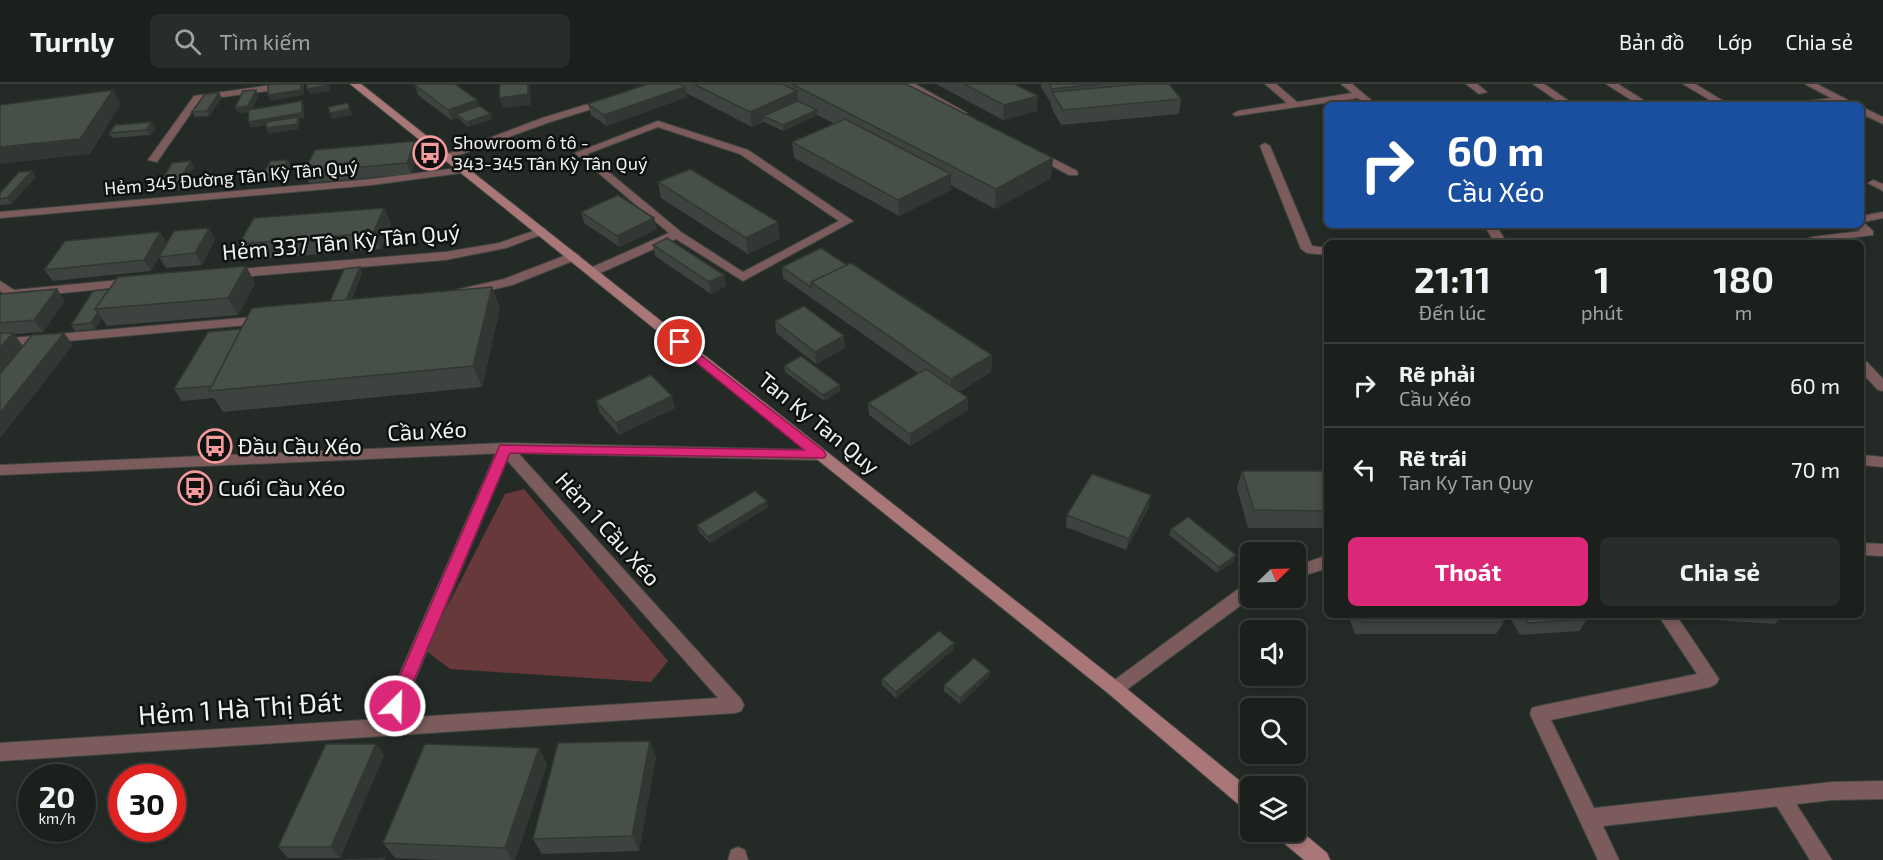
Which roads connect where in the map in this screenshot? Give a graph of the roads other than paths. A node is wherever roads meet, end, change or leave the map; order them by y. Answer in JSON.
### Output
{"nodes":[{"id":1,"x":298,"y":84,"type":"edge"},
{"id":2,"x":355,"y":84,"type":"edge"},
{"id":3,"x":908,"y":84,"type":"edge"},
{"id":4,"x":1270,"y":84,"type":"edge"},
{"id":5,"x":1346,"y":84,"type":"edge"},
{"id":6,"x":1471,"y":84,"type":"edge"},
{"id":7,"x":1538,"y":84,"type":"edge"},
{"id":8,"x":1611,"y":84,"type":"edge"},
{"id":9,"x":1688,"y":84,"type":"edge"},
{"id":10,"x":1810,"y":84,"type":"edge"},
{"id":11,"x":1482,"y":92,"type":"dead end"},
{"id":12,"x":1360,"y":95,"type":"junction"},
{"id":13,"x":620,"y":98,"type":"edge"},
{"id":14,"x":1368,"y":102,"type":"edge"},
{"id":15,"x":1565,"y":102,"type":"edge"},
{"id":16,"x":1641,"y":102,"type":"edge"},
{"id":17,"x":1720,"y":102,"type":"edge"},
{"id":18,"x":1845,"y":102,"type":"edge"},
{"id":19,"x":1296,"y":106,"type":"junction"},
{"id":20,"x":1864,"y":111,"type":"edge"},
{"id":21,"x":1238,"y":114,"type":"dead end"},
{"id":22,"x":970,"y":117,"type":"edge"},
{"id":23,"x":1883,"y":121,"type":"edge"},
{"id":24,"x":1021,"y":145,"type":"edge"},
{"id":25,"x":1265,"y":146,"type":"dead end"},
{"id":26,"x":447,"y":156,"type":"junction"},
{"id":27,"x":153,"y":160,"type":"dead end"},
{"id":28,"x":465,"y":170,"type":"junction"},
{"id":29,"x":1073,"y":173,"type":"dead end"},
{"id":30,"x":0,"y":215,"type":"edge"},
{"id":31,"x":1883,"y":215,"type":"edge"},
{"id":32,"x":1864,"y":219,"type":"edge"},
{"id":33,"x":1864,"y":228,"type":"edge"},
{"id":34,"x":542,"y":231,"type":"junction"},
{"id":35,"x":677,"y":234,"type":"junction"},
{"id":36,"x":1813,"y":240,"type":"edge"},
{"id":37,"x":1324,"y":251,"type":"edge"},
{"id":38,"x":574,"y":256,"type":"junction"},
{"id":39,"x":592,"y":272,"type":"junction"},
{"id":40,"x":221,"y":275,"type":"edge"},
{"id":41,"x":140,"y":283,"type":"edge"},
{"id":42,"x":0,"y":285,"type":"edge"},
{"id":43,"x":452,"y":295,"type":"edge"},
{"id":44,"x":282,"y":318,"type":"edge"},
{"id":45,"x":0,"y":343,"type":"edge"},
{"id":46,"x":1864,"y":367,"type":"edge"},
{"id":47,"x":1883,"y":387,"type":"edge"},
{"id":48,"x":505,"y":448,"type":"junction"},
{"id":49,"x":819,"y":455,"type":"junction"},
{"id":50,"x":1864,"y":460,"type":"edge"},
{"id":51,"x":1883,"y":462,"type":"edge"},
{"id":52,"x":0,"y":470,"type":"edge"},
{"id":53,"x":1864,"y":549,"type":"edge"},
{"id":54,"x":1883,"y":550,"type":"edge"},
{"id":55,"x":1324,"y":562,"type":"edge"},
{"id":56,"x":1306,"y":569,"type":"edge"},
{"id":57,"x":1240,"y":597,"type":"edge"},
{"id":58,"x":1668,"y":618,"type":"edge"},
{"id":59,"x":1115,"y":689,"type":"junction"},
{"id":60,"x":735,"y":705,"type":"joint"},
{"id":61,"x":386,"y":727,"type":"junction"},
{"id":62,"x":0,"y":752,"type":"edge"},
{"id":63,"x":1883,"y":790,"type":"edge"},
{"id":64,"x":1240,"y":793,"type":"edge"},
{"id":65,"x":1781,"y":797,"type":"junction"},
{"id":66,"x":1589,"y":818,"type":"junction"},
{"id":67,"x":1298,"y":842,"type":"edge"},
{"id":68,"x":1320,"y":860,"type":"edge"},
{"id":69,"x":1609,"y":860,"type":"edge"},
{"id":70,"x":1822,"y":860,"type":"edge"}],
"edges":[{"from":1,"to":27,"type":"street"},
{"from":2,"to":26,"type":"main road","name":"Tan Ky Tan Quy"},
{"from":3,"to":22,"type":"street"},
{"from":4,"to":19,"type":"street"},
{"from":5,"to":12,"type":"street"},
{"from":6,"to":11,"type":"street"},
{"from":7,"to":15,"type":"street"},
{"from":8,"to":16,"type":"street"},
{"from":9,"to":17,"type":"street"},
{"from":10,"to":18,"type":"street"},
{"from":12,"to":14,"type":"street"},
{"from":12,"to":19,"type":"street"},
{"from":13,"to":26,"type":"street"},
{"from":19,"to":21,"type":"street"},
{"from":20,"to":23,"type":"street"},
{"from":24,"to":29,"type":"street"},
{"from":25,"to":37,"type":"street"},
{"from":26,"to":28,"type":"main road","name":"Tan Ky Tan Quy"},
{"from":28,"to":30,"type":"street","name":"Hẻm 345 Đường Tân Kỳ Tân Quý"},
{"from":28,"to":34,"type":"main road","name":"Tan Ky Tan Quy"},
{"from":31,"to":32,"type":"street"},
{"from":33,"to":36,"type":"street"},
{"from":34,"to":38,"type":"main road","name":"Tan Ky Tan Quy"},
{"from":34,"to":40,"type":"street","name":"Hẻm 337 Tân Kỳ Tân Quý"},
{"from":35,"to":35,"type":"street"},
{"from":35,"to":39,"type":"street"},
{"from":38,"to":39,"type":"main road","name":"Tan Ky Tan Quy"},
{"from":38,"to":43,"type":"street"},
{"from":39,"to":49,"type":"main road","name":"Tan Ky Tan Quy"},
{"from":41,"to":42,"type":"street"},
{"from":44,"to":45,"type":"street"},
{"from":46,"to":47,"type":"street"},
{"from":48,"to":49,"type":"street","name":"Cầu Xéo"},
{"from":48,"to":52,"type":"street","name":"Cầu Xéo"},
{"from":48,"to":60,"type":"street","name":"Hẻm 1 Cầu Xéo"},
{"from":48,"to":61,"type":"street"},
{"from":49,"to":59,"type":"main road","name":"Tan Ky Tan Quy"},
{"from":50,"to":51,"type":"street"},
{"from":53,"to":54,"type":"street"},
{"from":55,"to":56,"type":"street"},
{"from":57,"to":59,"type":"street"},
{"from":58,"to":66,"type":"street"},
{"from":59,"to":64,"type":"main road","name":"Tan Ky Tan Quy"},
{"from":60,"to":61,"type":"street","name":"Hẻm 1 Hà Thị Đát"},
{"from":61,"to":62,"type":"street","name":"Hẻm 1 Hà Thị Đát"},
{"from":63,"to":65,"type":"street"},
{"from":65,"to":66,"type":"street"},
{"from":65,"to":70,"type":"street"},
{"from":66,"to":69,"type":"street"},
{"from":67,"to":68,"type":"main road"}]}
